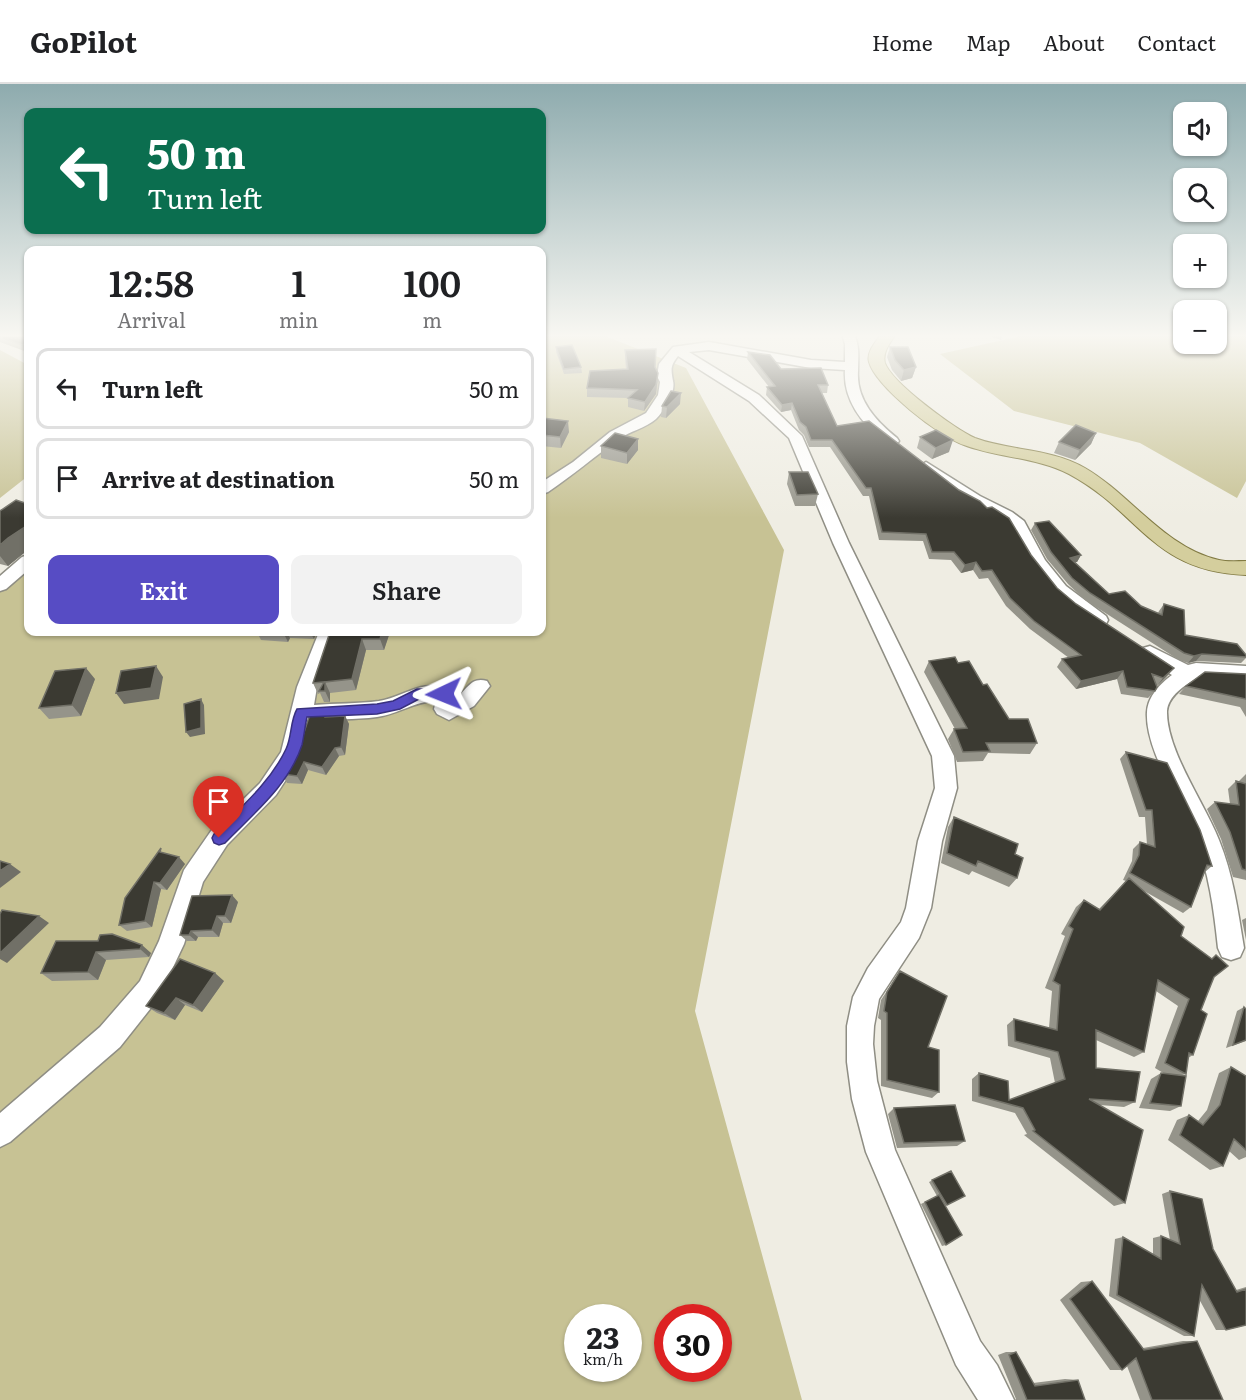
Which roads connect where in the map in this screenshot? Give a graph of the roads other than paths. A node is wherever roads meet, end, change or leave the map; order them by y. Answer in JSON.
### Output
{"nodes":[{"id":1,"x":665,"y":395,"type":"edge"},
{"id":2,"x":750,"y":395,"type":"edge"},
{"id":3,"x":855,"y":395,"type":"edge"},
{"id":4,"x":907,"y":395,"type":"edge"},
{"id":5,"x":546,"y":486,"type":"edge"},
{"id":6,"x":24,"y":564,"type":"edge"},
{"id":7,"x":1246,"y":568,"type":"edge"},
{"id":8,"x":0,"y":585,"type":"edge"},
{"id":9,"x":1110,"y":627,"type":"edge"},
{"id":10,"x":326,"y":636,"type":"edge"},
{"id":11,"x":1138,"y":645,"type":"edge"},
{"id":12,"x":1189,"y":673,"type":"junction"},
{"id":13,"x":1246,"y":673,"type":"edge"},
{"id":14,"x":480,"y":686,"type":"dead end"},
{"id":15,"x":301,"y":712,"type":"junction"},
{"id":16,"x":1231,"y":948,"type":"dead end"},
{"id":17,"x":0,"y":1132,"type":"edge"},
{"id":18,"x":996,"y":1400,"type":"edge"}],
"edges":[{"from":1,"to":5,"type":"street"},
{"from":2,"to":18,"type":"street"},
{"from":3,"to":9,"type":"street"},
{"from":4,"to":7,"type":"main road"},
{"from":6,"to":8,"type":"street"},
{"from":10,"to":15,"type":"street"},
{"from":11,"to":12,"type":"street"},
{"from":12,"to":13,"type":"street"},
{"from":12,"to":16,"type":"street"},
{"from":14,"to":15,"type":"street"},
{"from":15,"to":17,"type":"street"}]}
